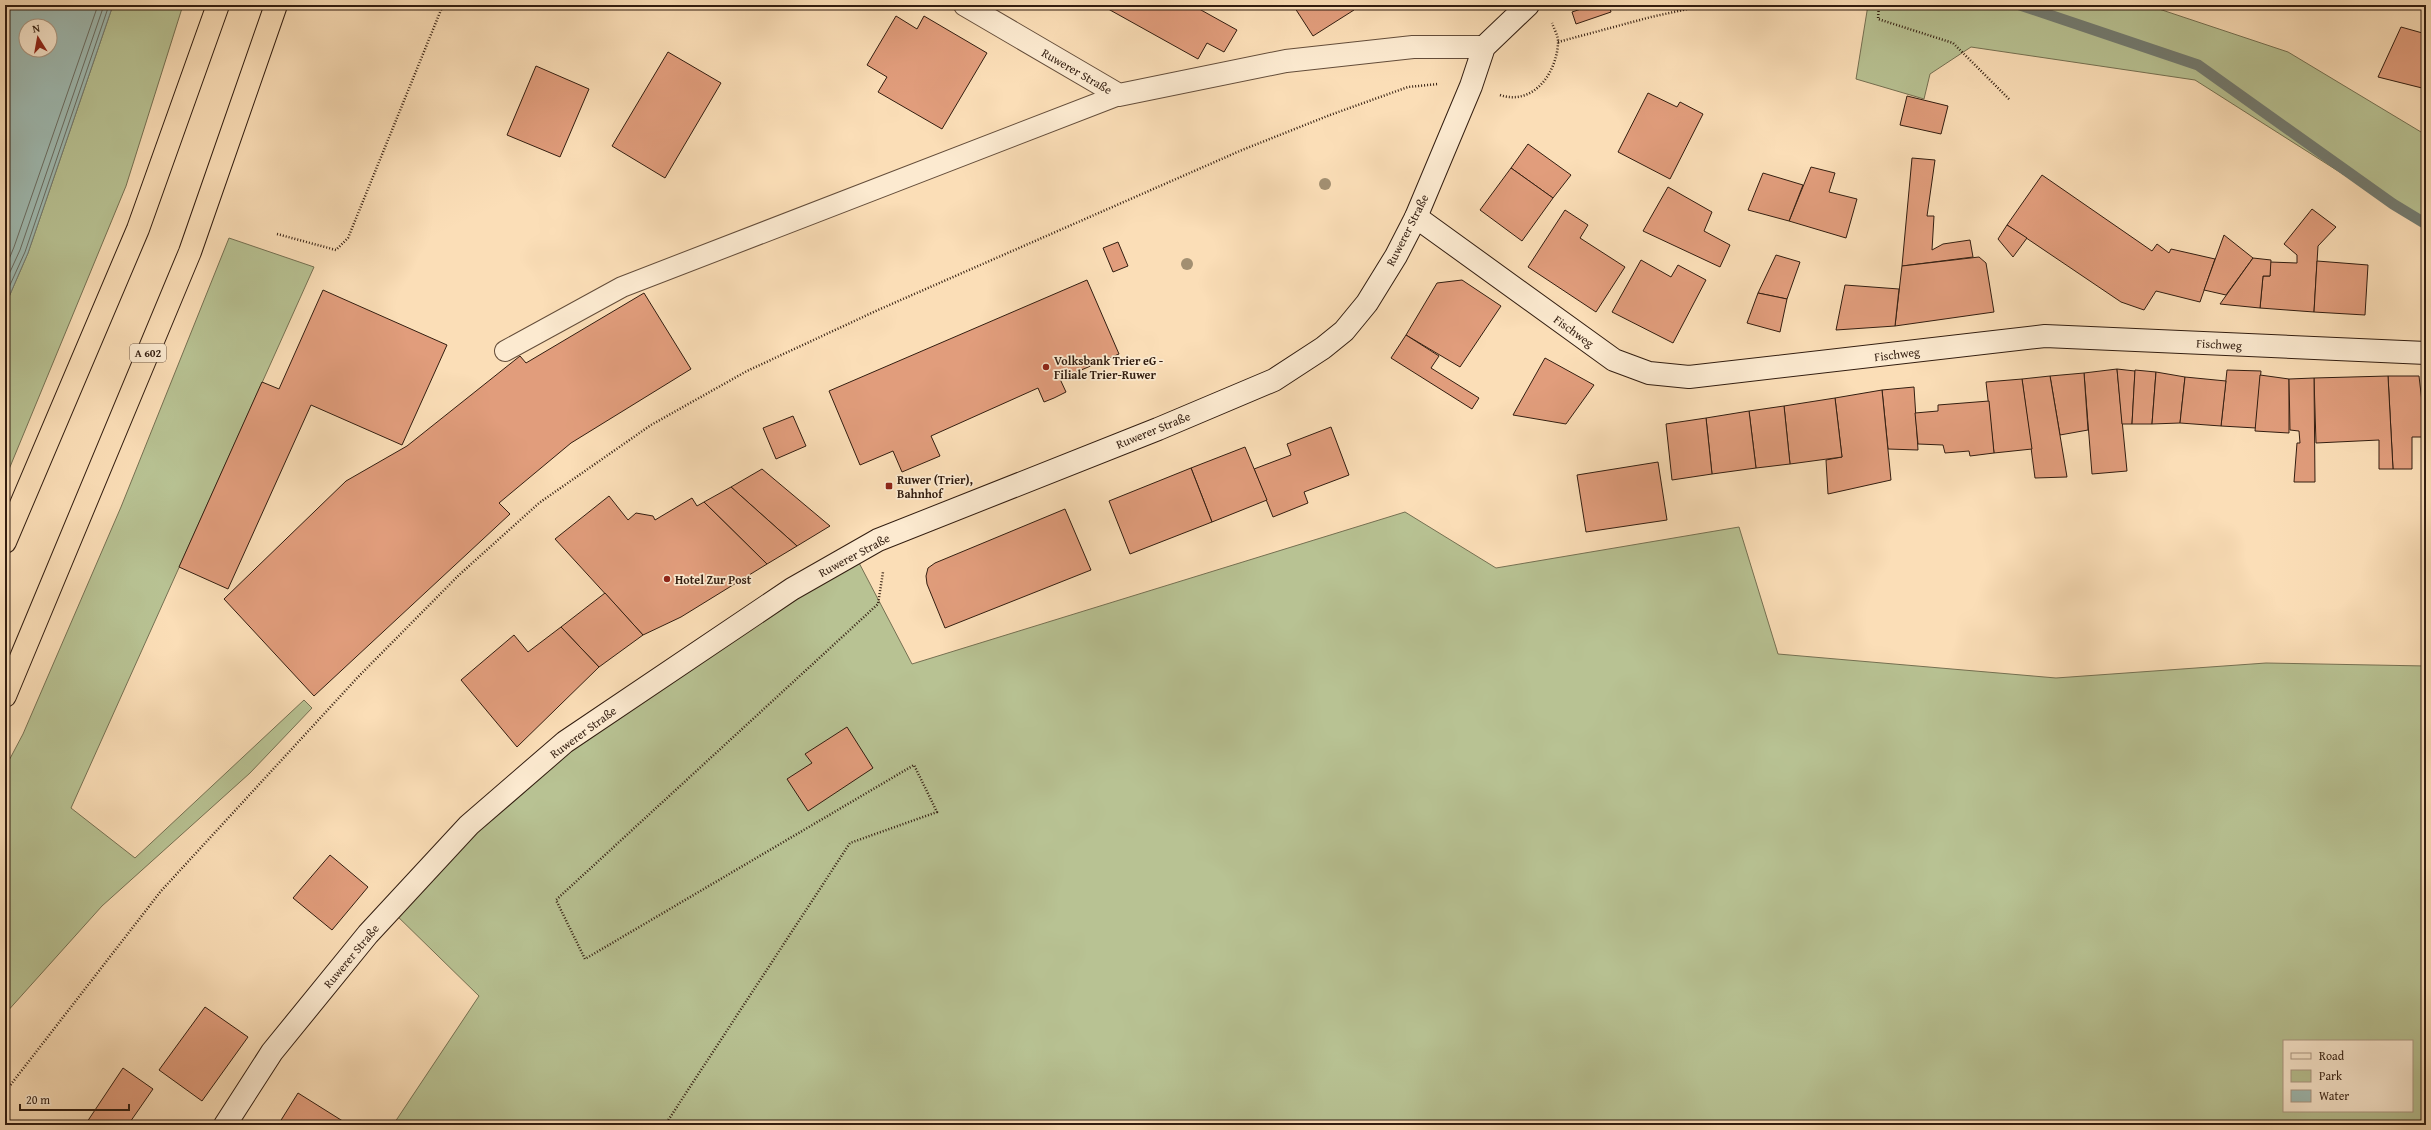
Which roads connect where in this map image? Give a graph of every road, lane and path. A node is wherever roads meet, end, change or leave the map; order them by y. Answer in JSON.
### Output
{"nodes":[{"id":1,"x":218,"y":5,"type":"edge"},
{"id":2,"x":276,"y":5,"type":"edge"},
{"id":3,"x":443,"y":5,"type":"edge"},
{"id":4,"x":965,"y":5,"type":"edge"},
{"id":5,"x":1528,"y":5,"type":"edge"},
{"id":6,"x":1706,"y":5,"type":"edge"},
{"id":7,"x":1879,"y":5,"type":"edge"},
{"id":8,"x":1558,"y":42,"type":"dead end"},
{"id":9,"x":1484,"y":47,"type":"junction"},
{"id":10,"x":1408,"y":86,"type":"dead end"},
{"id":11,"x":1119,"y":95,"type":"junction"},
{"id":12,"x":2010,"y":100,"type":"dead end"},
{"id":13,"x":1416,"y":217,"type":"junction"},
{"id":14,"x":277,"y":234,"type":"dead end"},
{"id":15,"x":505,"y":351,"type":"dead end"},
{"id":16,"x":2426,"y":353,"type":"edge"},
{"id":17,"x":878,"y":540,"type":"junction"},
{"id":18,"x":5,"y":542,"type":"edge"},
{"id":19,"x":5,"y":696,"type":"edge"},
{"id":20,"x":5,"y":1092,"type":"edge"},
{"id":21,"x":225,"y":1125,"type":"edge"},
{"id":22,"x":665,"y":1125,"type":"edge"}],
"edges":[{"from":1,"to":18,"type":"highway"},
{"from":2,"to":19,"type":"highway","number":"A 602"},
{"from":3,"to":14,"type":"path"},
{"from":4,"to":11,"type":"main road","name":"Ruwerer Straße"},
{"from":5,"to":9,"type":"main road","name":"Ruwerer Straße"},
{"from":6,"to":8,"type":"path"},
{"from":7,"to":12,"type":"path"},
{"from":9,"to":11,"type":"main road","name":"Ruwerer Straße"},
{"from":9,"to":13,"type":"main road","name":"Ruwerer Straße"},
{"from":10,"to":20,"type":"path"},
{"from":11,"to":15,"type":"lane"},
{"from":13,"to":16,"type":"main road","name":"Fischweg"},
{"from":13,"to":17,"type":"main road","name":"Ruwerer Straße"},
{"from":17,"to":21,"type":"main road","name":"Ruwerer Straße"},
{"from":17,"to":22,"type":"path"}]}
